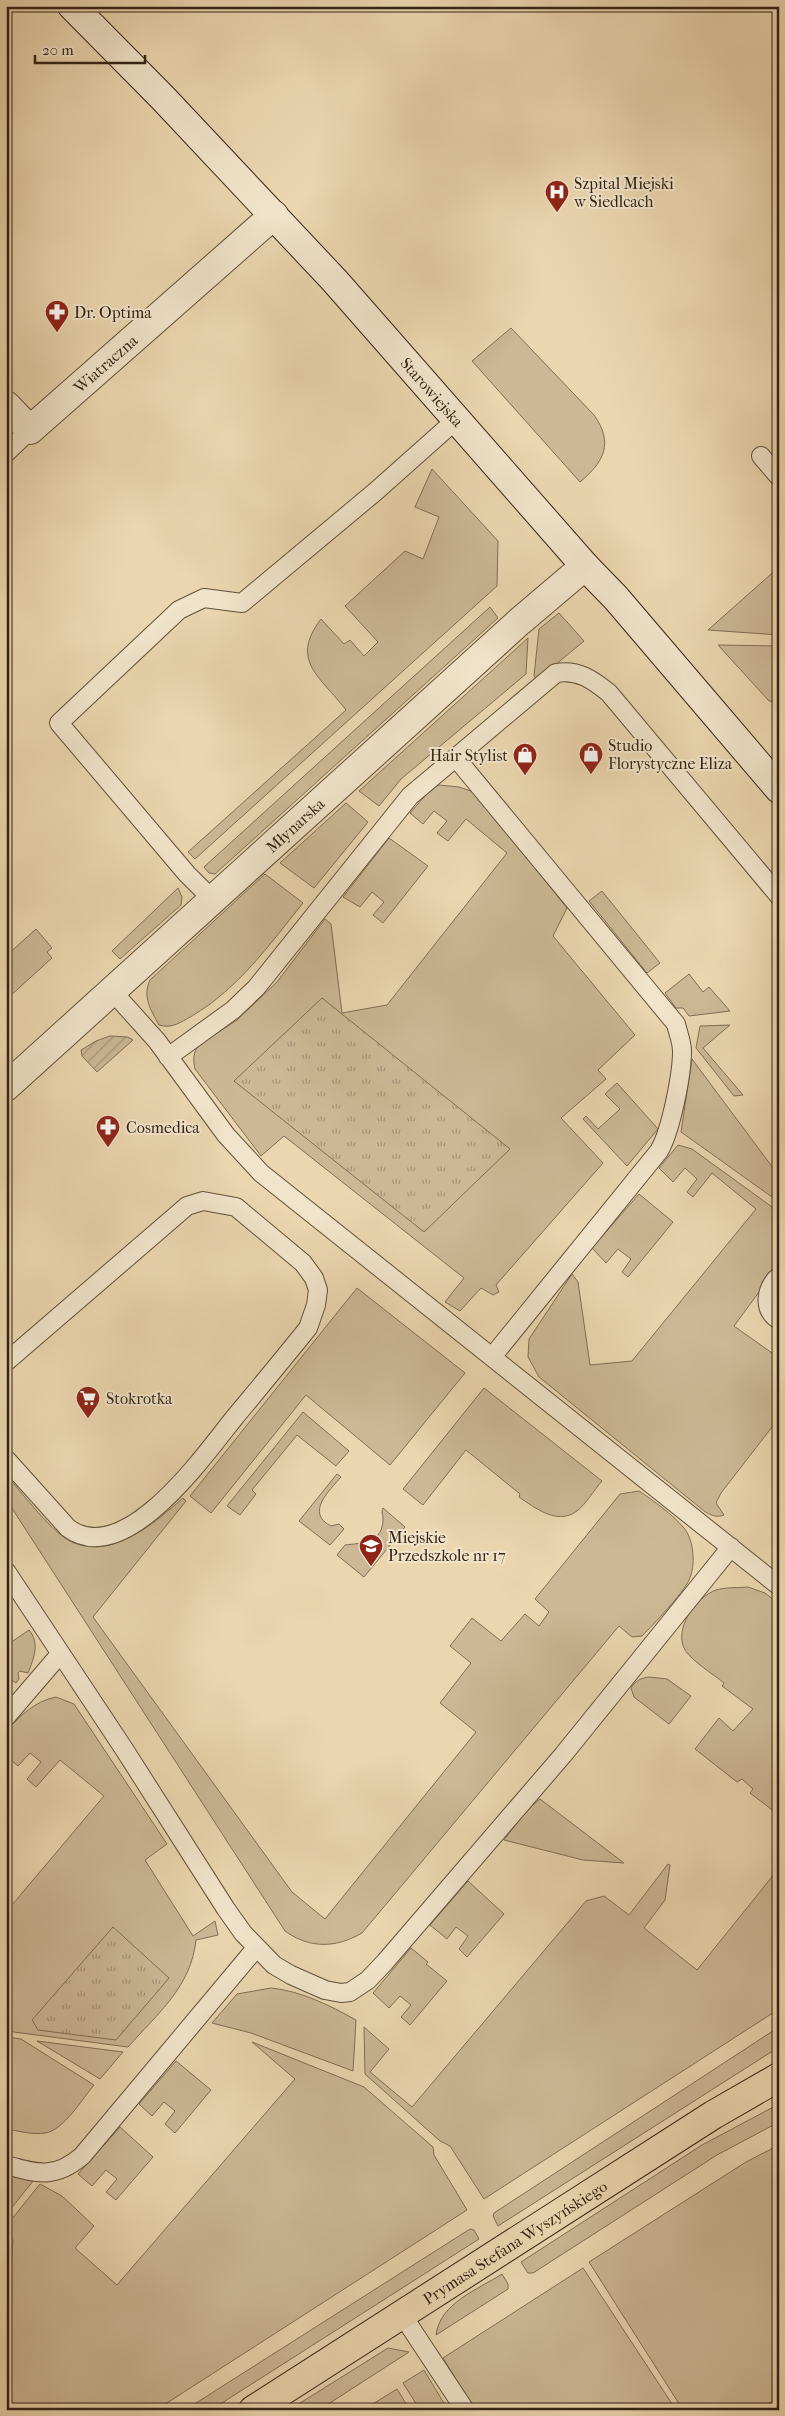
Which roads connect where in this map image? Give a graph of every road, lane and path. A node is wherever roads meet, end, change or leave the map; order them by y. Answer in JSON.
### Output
{"nodes":[{"id":1,"x":72,"y":6,"type":"edge"},
{"id":2,"x":274,"y":215,"type":"junction"},
{"id":3,"x":6,"y":405,"type":"edge"},
{"id":4,"x":457,"y":420,"type":"junction"},
{"id":5,"x":30,"y":430,"type":"junction"},
{"id":6,"x":6,"y":453,"type":"edge"},
{"id":7,"x":761,"y":456,"type":"dead end"},
{"id":8,"x":779,"y":477,"type":"edge"},
{"id":9,"x":585,"y":566,"type":"junction"},
{"id":10,"x":456,"y":758,"type":"junction"},
{"id":11,"x":775,"y":777,"type":"edge"},
{"id":12,"x":779,"y":896,"type":"edge"},
{"id":13,"x":212,"y":899,"type":"junction"},
{"id":14,"x":113,"y":992,"type":"junction"},
{"id":15,"x":168,"y":1057,"type":"junction"},
{"id":16,"x":6,"y":1087,"type":"edge"},
{"id":17,"x":779,"y":1283,"type":"edge"},
{"id":18,"x":779,"y":1314,"type":"edge"},
{"id":19,"x":492,"y":1357,"type":"junction"},
{"id":20,"x":6,"y":1362,"type":"edge"},
{"id":21,"x":6,"y":1459,"type":"edge"},
{"id":22,"x":731,"y":1547,"type":"junction"},
{"id":23,"x":6,"y":1571,"type":"edge"},
{"id":24,"x":779,"y":1586,"type":"edge"},
{"id":25,"x":60,"y":1654,"type":"junction"},
{"id":26,"x":6,"y":1716,"type":"edge"},
{"id":27,"x":256,"y":1948,"type":"junction"},
{"id":28,"x":779,"y":2076,"type":"edge"},
{"id":29,"x":6,"y":2165,"type":"edge"},
{"id":30,"x":401,"y":2313,"type":"junction"},
{"id":31,"x":253,"y":2410,"type":"edge"},
{"id":32,"x":465,"y":2410,"type":"edge"}],
"edges":[{"from":1,"to":2,"type":"street","name":"Starowiejska"},
{"from":2,"to":4,"type":"street","name":"Starowiejska"},
{"from":2,"to":5,"type":"street","name":"Wiatraczna"},
{"from":3,"to":5,"type":"street"},
{"from":4,"to":9,"type":"street","name":"Starowiejska"},
{"from":4,"to":13,"type":"lane"},
{"from":5,"to":6,"type":"lane"},
{"from":7,"to":8,"type":"lane"},
{"from":9,"to":11,"type":"street","name":"Starowiejska"},
{"from":9,"to":13,"type":"street","name":"Młynarska"},
{"from":10,"to":12,"type":"lane"},
{"from":10,"to":15,"type":"lane"},
{"from":10,"to":19,"type":"lane"},
{"from":13,"to":14,"type":"street","name":"Młynarska"},
{"from":14,"to":15,"type":"lane"},
{"from":14,"to":16,"type":"street","name":"Młynarska"},
{"from":15,"to":19,"type":"lane"},
{"from":17,"to":18,"type":"street"},
{"from":19,"to":22,"type":"lane"},
{"from":20,"to":21,"type":"lane"},
{"from":22,"to":24,"type":"lane"},
{"from":22,"to":27,"type":"lane"},
{"from":23,"to":25,"type":"lane"},
{"from":25,"to":26,"type":"lane"},
{"from":25,"to":27,"type":"lane"},
{"from":27,"to":29,"type":"lane"},
{"from":28,"to":30,"type":"main road","name":"Prymasa Stefana Wyszyńskiego"},
{"from":30,"to":31,"type":"main road","name":"Prymasa Stefana Wyszyńskiego"},
{"from":30,"to":32,"type":"lane"}]}
